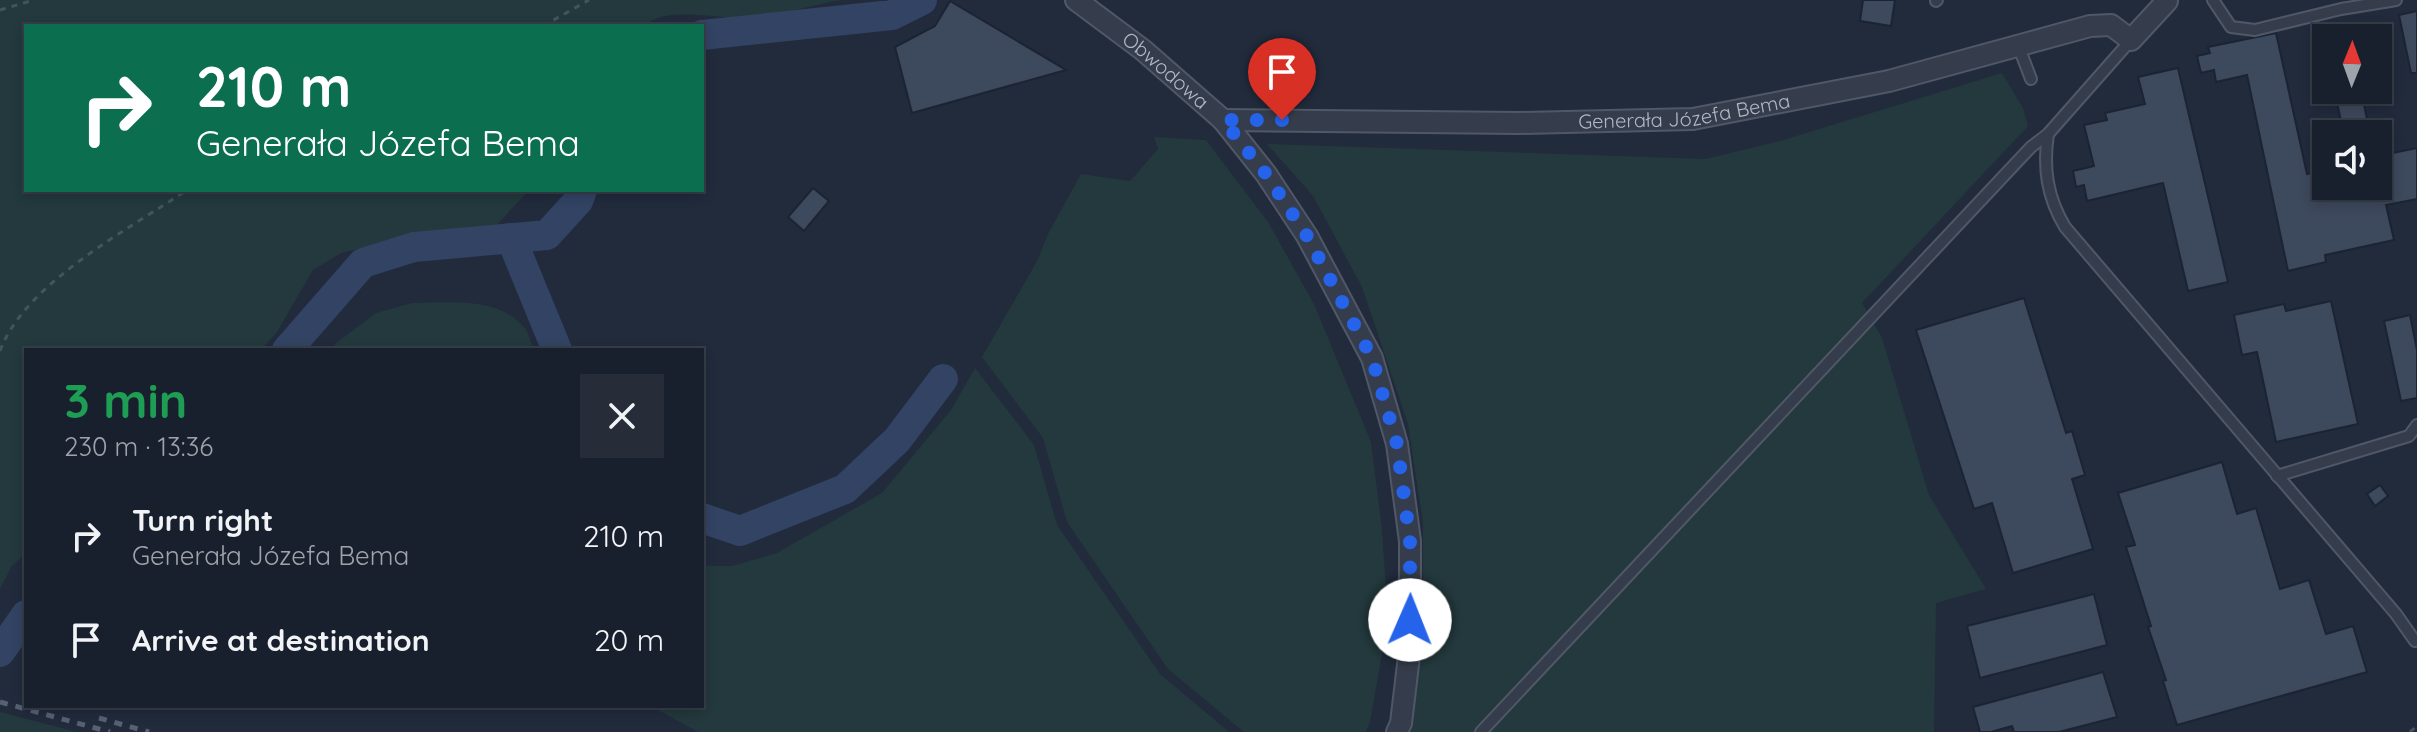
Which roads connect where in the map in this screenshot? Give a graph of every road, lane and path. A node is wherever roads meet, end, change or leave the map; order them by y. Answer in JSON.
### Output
{"nodes":[{"id":1,"x":34,"y":0,"type":"edge"},
{"id":2,"x":589,"y":0,"type":"edge"},
{"id":3,"x":1076,"y":0,"type":"edge"},
{"id":4,"x":2168,"y":0,"type":"edge"},
{"id":5,"x":2213,"y":0,"type":"edge"},
{"id":6,"x":2396,"y":0,"type":"edge"},
{"id":7,"x":0,"y":10,"type":"edge"},
{"id":8,"x":547,"y":24,"type":"edge"},
{"id":9,"x":2131,"y":40,"type":"junction"},
{"id":10,"x":2018,"y":45,"type":"junction"},
{"id":11,"x":2031,"y":79,"type":"dead end"},
{"id":12,"x":1223,"y":120,"type":"junction"},
{"id":13,"x":2048,"y":134,"type":"junction"},
{"id":14,"x":184,"y":192,"type":"edge"},
{"id":15,"x":0,"y":351,"type":"edge"},
{"id":16,"x":2417,"y":425,"type":"edge"},
{"id":17,"x":2277,"y":476,"type":"junction"},
{"id":18,"x":2415,"y":641,"type":"edge"},
{"id":19,"x":2417,"y":726,"type":"edge"},
{"id":20,"x":1397,"y":732,"type":"edge"},
{"id":21,"x":1481,"y":732,"type":"edge"},
{"id":22,"x":2410,"y":732,"type":"edge"}],
"edges":[{"from":1,"to":7,"type":"path"},
{"from":2,"to":8,"type":"path"},
{"from":3,"to":12,"type":"street","name":"Obwodowa"},
{"from":4,"to":9,"type":"street"},
{"from":5,"to":6,"type":"lane"},
{"from":9,"to":10,"type":"street","name":"Generała Józefa Bema"},
{"from":9,"to":13,"type":"lane"},
{"from":10,"to":11,"type":"lane"},
{"from":10,"to":12,"type":"street","name":"Generała Józefa Bema"},
{"from":12,"to":20,"type":"street","name":"Obwodowa"},
{"from":13,"to":17,"type":"lane"},
{"from":13,"to":21,"type":"lane"},
{"from":14,"to":15,"type":"path"},
{"from":16,"to":17,"type":"lane"},
{"from":17,"to":18,"type":"lane"},
{"from":19,"to":22,"type":"path"}]}
